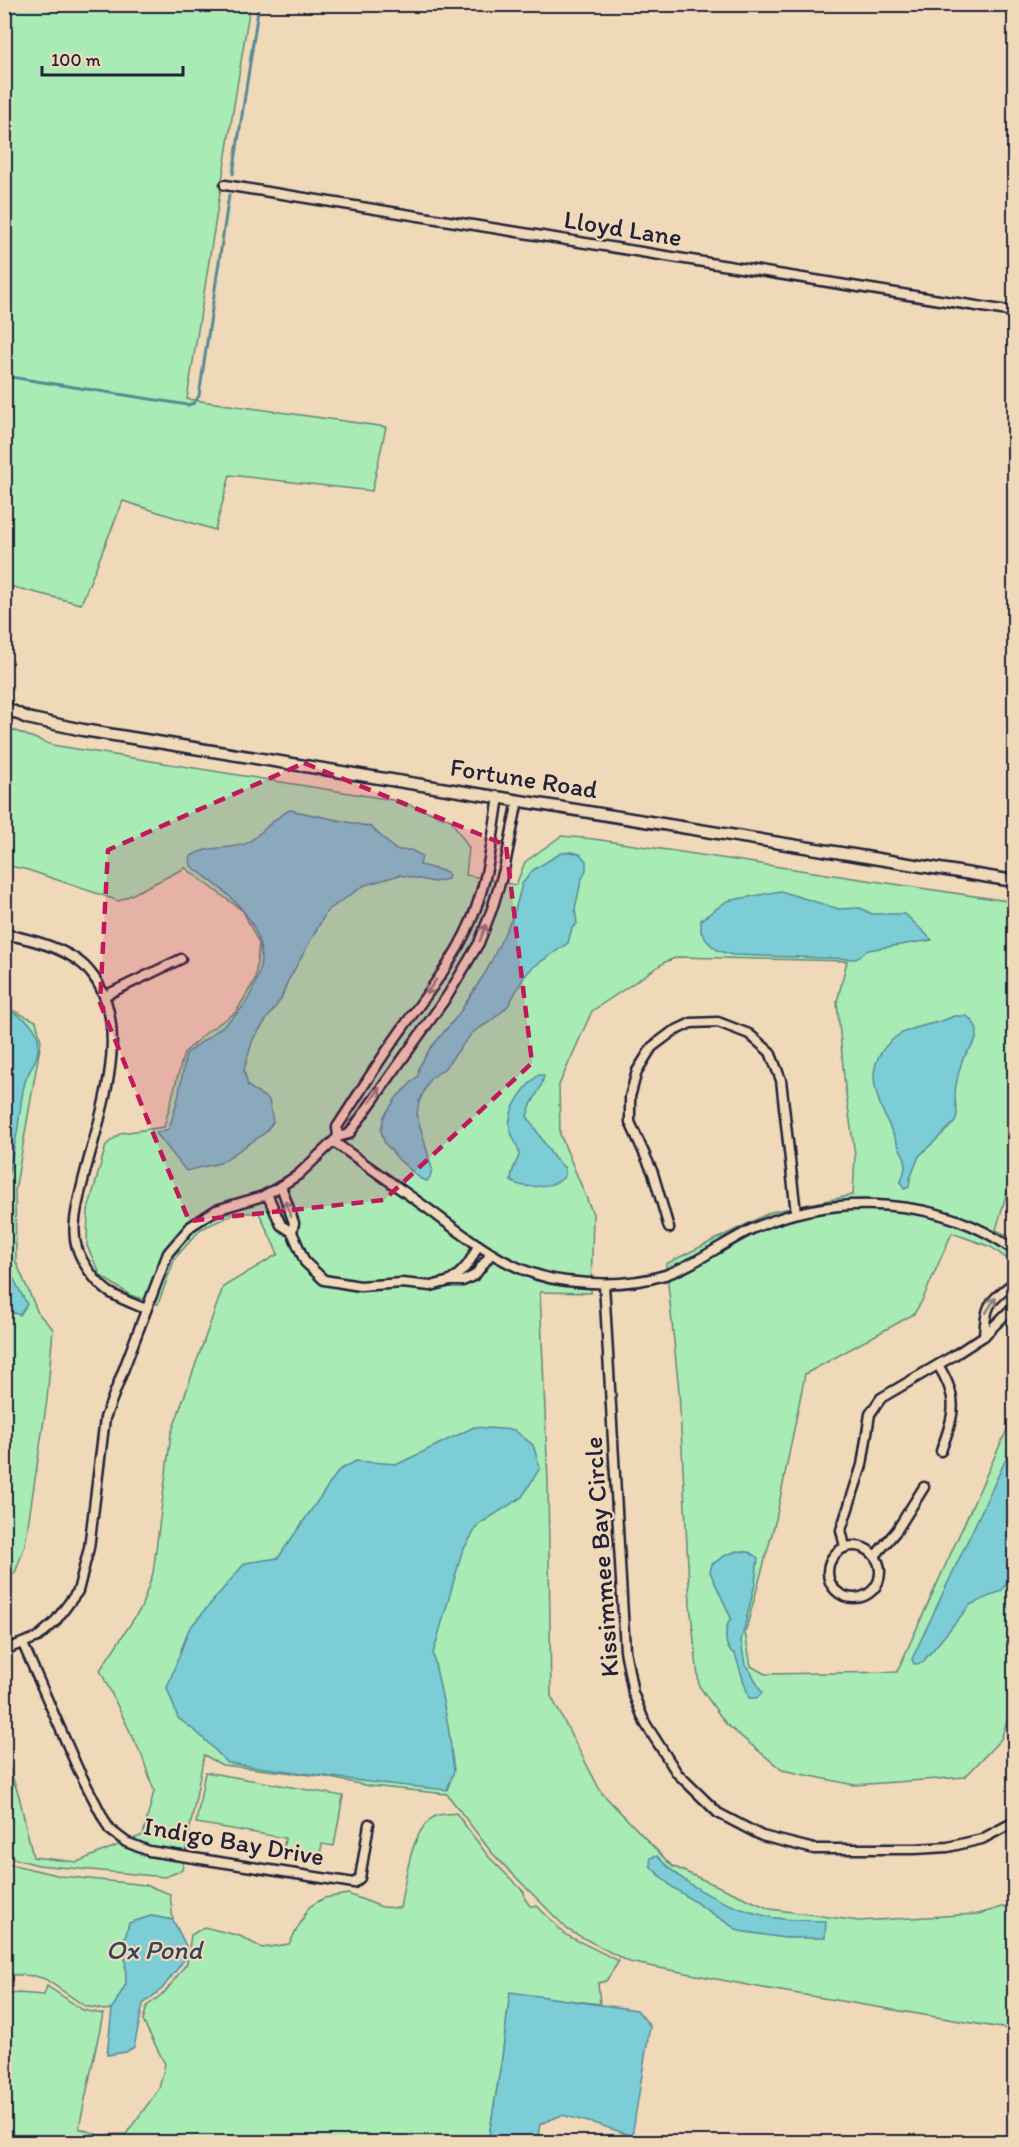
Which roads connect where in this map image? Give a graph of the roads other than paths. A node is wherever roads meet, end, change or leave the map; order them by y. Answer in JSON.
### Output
{"nodes":[{"id":1,"x":225,"y":185,"type":"dead end"},
{"id":2,"x":1014,"y":312,"type":"edge"},
{"id":3,"x":4,"y":706,"type":"edge"},
{"id":4,"x":499,"y":796,"type":"junction"},
{"id":5,"x":518,"y":800,"type":"junction"},
{"id":6,"x":488,"y":864,"type":"junction"},
{"id":7,"x":504,"y":868,"type":"junction"},
{"id":8,"x":1014,"y":881,"type":"edge"},
{"id":9,"x":4,"y":934,"type":"edge"},
{"id":10,"x":181,"y":959,"type":"dead end"},
{"id":11,"x":106,"y":995,"type":"junction"},
{"id":12,"x":414,"y":1011,"type":"junction"},
{"id":13,"x":429,"y":1020,"type":"junction"},
{"id":14,"x":336,"y":1139,"type":"junction"},
{"id":15,"x":281,"y":1186,"type":"junction"},
{"id":16,"x":267,"y":1194,"type":"junction"},
{"id":17,"x":796,"y":1213,"type":"junction"},
{"id":18,"x":669,"y":1228,"type":"dead end"},
{"id":19,"x":292,"y":1232,"type":"junction"},
{"id":20,"x":478,"y":1245,"type":"junction"},
{"id":21,"x":1014,"y":1250,"type":"edge"},
{"id":22,"x":491,"y":1254,"type":"junction"},
{"id":23,"x":450,"y":1281,"type":"junction"},
{"id":24,"x":1014,"y":1282,"type":"edge"},
{"id":25,"x":604,"y":1284,"type":"junction"},
{"id":26,"x":1014,"y":1306,"type":"edge"},
{"id":27,"x":146,"y":1309,"type":"junction"},
{"id":28,"x":984,"y":1336,"type":"junction"},
{"id":29,"x":938,"y":1365,"type":"junction"},
{"id":30,"x":941,"y":1451,"type":"dead end"},
{"id":31,"x":924,"y":1487,"type":"dead end"},
{"id":32,"x":844,"y":1547,"type":"junction"},
{"id":33,"x":875,"y":1556,"type":"junction"},
{"id":34,"x":23,"y":1644,"type":"junction"},
{"id":35,"x":4,"y":1650,"type":"edge"},
{"id":36,"x":1014,"y":1822,"type":"edge"},
{"id":37,"x":369,"y":1824,"type":"dead end"}],
"edges":[{"from":1,"to":2,"type":"street","name":"Lloyd Lane"},
{"from":3,"to":4,"type":"street","name":"Fortune Road"},
{"from":4,"to":5,"type":"street","name":"Fortune Road"},
{"from":4,"to":6,"type":"street"},
{"from":5,"to":7,"type":"street"},
{"from":5,"to":8,"type":"street","name":"Fortune Road"},
{"from":6,"to":7,"type":"street"},
{"from":6,"to":12,"type":"street","one_way":true},
{"from":13,"to":7,"type":"street","one_way":true},
{"from":9,"to":11,"type":"street"},
{"from":10,"to":11,"type":"street"},
{"from":11,"to":27,"type":"street"},
{"from":12,"to":13,"type":"street"},
{"from":12,"to":14,"type":"street"},
{"from":14,"to":13,"type":"street","one_way":true},
{"from":14,"to":15,"type":"street"},
{"from":14,"to":20,"type":"street"},
{"from":15,"to":16,"type":"street"},
{"from":19,"to":15,"type":"street","one_way":true},
{"from":16,"to":19,"type":"street"},
{"from":16,"to":27,"type":"street"},
{"from":17,"to":18,"type":"street"},
{"from":17,"to":21,"type":"street"},
{"from":17,"to":25,"type":"street"},
{"from":19,"to":23,"type":"street"},
{"from":20,"to":22,"type":"street"},
{"from":20,"to":23,"type":"street"},
{"from":22,"to":23,"type":"street"},
{"from":22,"to":25,"type":"street"},
{"from":28,"to":24,"type":"street","one_way":true},
{"from":25,"to":36,"type":"street","name":"Kissimmee Bay Circle"},
{"from":26,"to":28,"type":"street"},
{"from":27,"to":34,"type":"street"},
{"from":28,"to":29,"type":"street"},
{"from":29,"to":30,"type":"street"},
{"from":29,"to":32,"type":"street"},
{"from":31,"to":33,"type":"street"},
{"from":32,"to":33,"type":"street"},
{"from":32,"to":33,"type":"street"},
{"from":34,"to":35,"type":"street"},
{"from":34,"to":37,"type":"street","name":"Indigo Bay Drive"}]}
